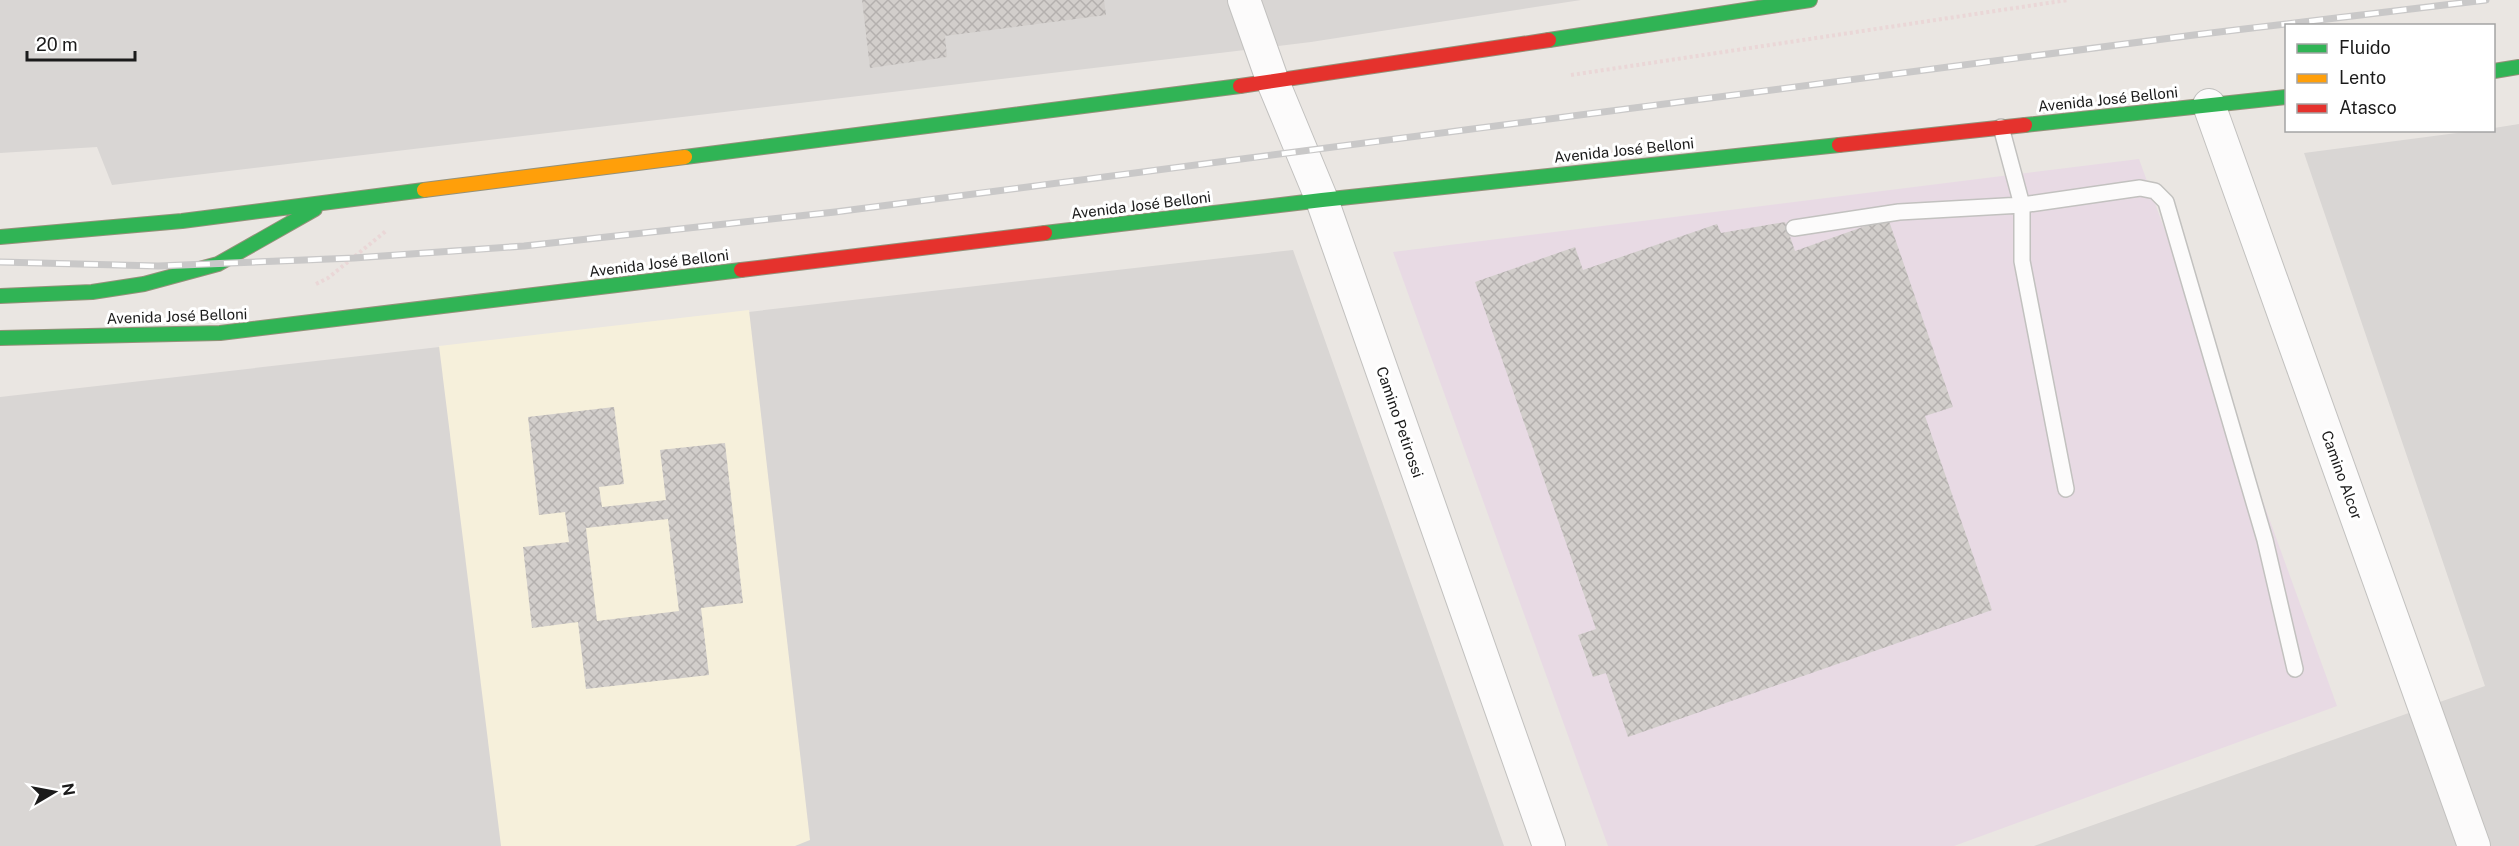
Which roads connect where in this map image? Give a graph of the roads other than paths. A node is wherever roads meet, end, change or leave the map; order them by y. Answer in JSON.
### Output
{"nodes":[{"id":1,"x":1244,"y":0,"type":"edge"},
{"id":2,"x":1810,"y":0,"type":"edge"},
{"id":3,"x":2519,"y":62,"type":"edge"},
{"id":4,"x":2519,"y":67,"type":"edge"},
{"id":5,"x":2499,"y":70,"type":"edge"},
{"id":6,"x":1273,"y":82,"type":"junction"},
{"id":7,"x":2285,"y":97,"type":"edge"},
{"id":8,"x":2209,"y":105,"type":"junction"},
{"id":9,"x":2001,"y":127,"type":"junction"},
{"id":10,"x":1322,"y":200,"type":"junction"},
{"id":11,"x":329,"y":201,"type":"junction"},
{"id":12,"x":2022,"y":205,"type":"junction"},
{"id":13,"x":1794,"y":228,"type":"dead end"},
{"id":14,"x":0,"y":237,"type":"edge"},
{"id":15,"x":0,"y":296,"type":"edge"},
{"id":16,"x":0,"y":338,"type":"edge"},
{"id":17,"x":2066,"y":489,"type":"dead end"},
{"id":18,"x":2295,"y":669,"type":"dead end"},
{"id":19,"x":1549,"y":846,"type":"edge"},
{"id":20,"x":2474,"y":846,"type":"edge"}],
"edges":[{"from":1,"to":6,"type":"street","name":"Camino Petirossi"},
{"from":2,"to":6,"type":"main road"},
{"from":3,"to":5,"type":"main road"},
{"from":4,"to":5,"type":"main road"},
{"from":6,"to":10,"type":"street","name":"Camino Petirossi"},
{"from":6,"to":11,"type":"main road"},
{"from":7,"to":8,"type":"main road","name":"Avenida José Belloni"},
{"from":8,"to":9,"type":"main road","name":"Avenida José Belloni"},
{"from":8,"to":20,"type":"street","name":"Camino Alcor"},
{"from":9,"to":10,"type":"main road","name":"Avenida José Belloni"},
{"from":9,"to":12,"type":"lane"},
{"from":10,"to":16,"type":"main road","name":"Avenida José Belloni"},
{"from":10,"to":19,"type":"street","name":"Camino Petirossi"},
{"from":11,"to":14,"type":"main road"},
{"from":11,"to":15,"type":"main road"},
{"from":12,"to":13,"type":"lane"},
{"from":12,"to":17,"type":"lane"},
{"from":12,"to":18,"type":"lane"}]}
